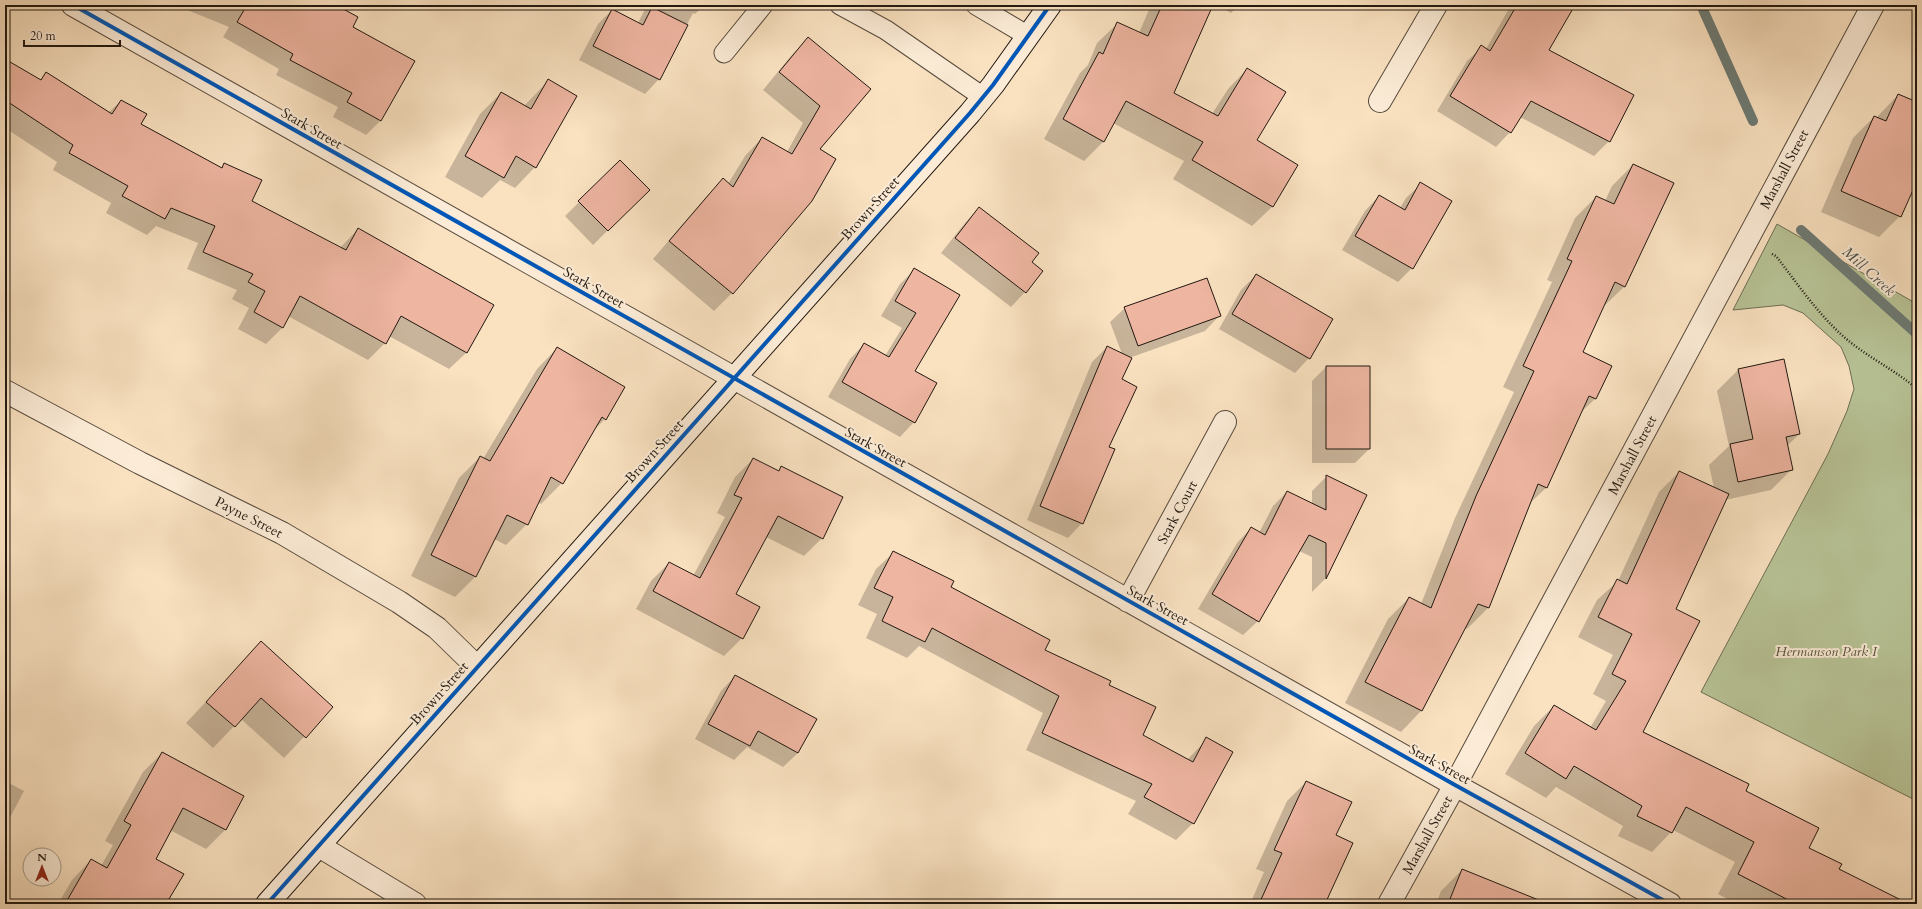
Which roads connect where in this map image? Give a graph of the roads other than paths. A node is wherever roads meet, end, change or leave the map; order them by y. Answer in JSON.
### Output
{"nodes":[{"id":1,"x":73,"y":5,"type":"edge"},
{"id":2,"x":762,"y":5,"type":"edge"},
{"id":3,"x":840,"y":5,"type":"edge"},
{"id":4,"x":976,"y":5,"type":"edge"},
{"id":5,"x":1050,"y":5,"type":"edge"},
{"id":6,"x":1436,"y":5,"type":"edge"},
{"id":7,"x":1873,"y":5,"type":"edge"},
{"id":8,"x":1028,"y":36,"type":"junction"},
{"id":9,"x":724,"y":53,"type":"dead end"},
{"id":10,"x":983,"y":97,"type":"junction"},
{"id":11,"x":1380,"y":101,"type":"dead end"},
{"id":12,"x":733,"y":379,"type":"junction"},
{"id":13,"x":5,"y":391,"type":"edge"},
{"id":14,"x":1225,"y":422,"type":"dead end"},
{"id":15,"x":1128,"y":601,"type":"junction"},
{"id":16,"x":477,"y":667,"type":"junction"},
{"id":17,"x":1455,"y":785,"type":"junction"},
{"id":18,"x":319,"y":846,"type":"junction"},
{"id":19,"x":267,"y":904,"type":"edge"},
{"id":20,"x":415,"y":904,"type":"edge"},
{"id":21,"x":1389,"y":904,"type":"edge"},
{"id":22,"x":1670,"y":904,"type":"edge"}],
"edges":[{"from":1,"to":12,"type":"street","name":"Stark Street"},
{"from":2,"to":9,"type":"lane"},
{"from":3,"to":10,"type":"lane"},
{"from":4,"to":8,"type":"lane"},
{"from":5,"to":8,"type":"street","name":"Brown Street"},
{"from":6,"to":11,"type":"street"},
{"from":7,"to":17,"type":"street","name":"Marshall Street"},
{"from":8,"to":10,"type":"street","name":"Brown Street"},
{"from":10,"to":12,"type":"street","name":"Brown Street"},
{"from":12,"to":15,"type":"street","name":"Stark Street"},
{"from":12,"to":16,"type":"street","name":"Brown Street"},
{"from":13,"to":16,"type":"street","name":"Payne Street"},
{"from":14,"to":15,"type":"street","name":"Stark Court"},
{"from":15,"to":17,"type":"street","name":"Stark Street"},
{"from":16,"to":18,"type":"street","name":"Brown Street"},
{"from":17,"to":21,"type":"street","name":"Marshall Street"},
{"from":17,"to":22,"type":"street","name":"Stark Street"},
{"from":18,"to":19,"type":"street","name":"Brown Street"},
{"from":18,"to":20,"type":"street"}]}
